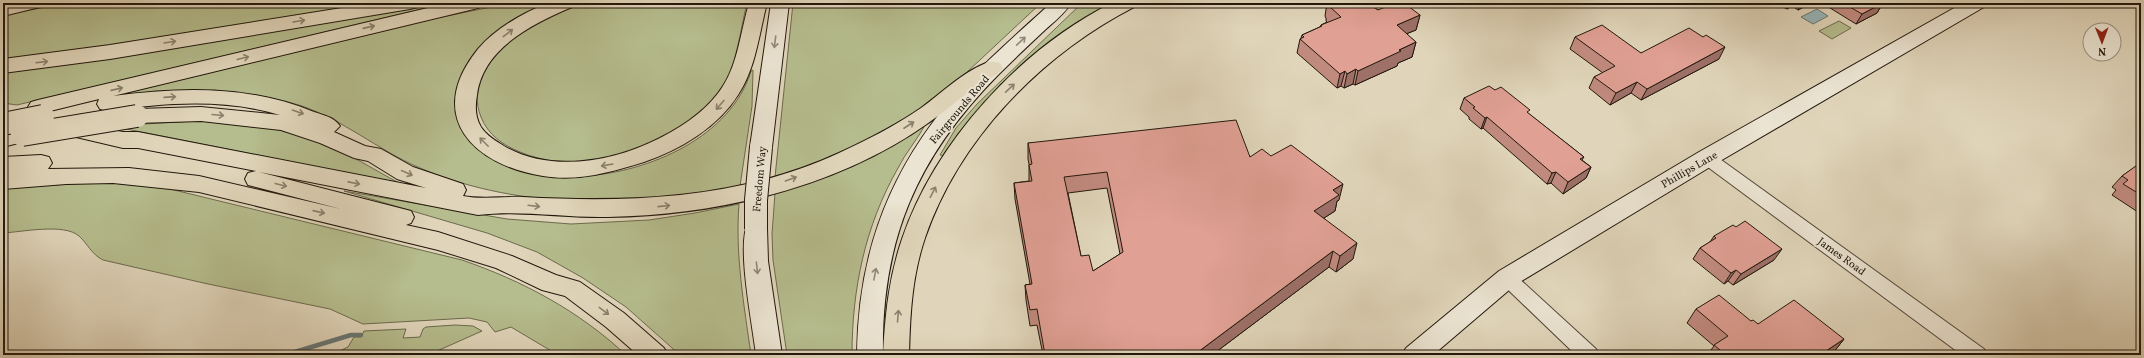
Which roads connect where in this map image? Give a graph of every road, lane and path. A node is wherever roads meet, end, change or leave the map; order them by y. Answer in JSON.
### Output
{"nodes":[{"id":1,"x":33,"y":3,"type":"edge"},
{"id":2,"x":410,"y":3,"type":"edge"},
{"id":3,"x":474,"y":3,"type":"edge"},
{"id":4,"x":564,"y":3,"type":"edge"},
{"id":5,"x":780,"y":3,"type":"edge"},
{"id":6,"x":1062,"y":3,"type":"edge"},
{"id":7,"x":1127,"y":3,"type":"edge"},
{"id":8,"x":1977,"y":3,"type":"edge"},
{"id":9,"x":758,"y":4,"type":"edge"},
{"id":10,"x":3,"y":10,"type":"edge"},
{"id":11,"x":3,"y":66,"type":"edge"},
{"id":12,"x":993,"y":68,"type":"junction"},
{"id":13,"x":3,"y":115,"type":"edge"},
{"id":14,"x":3,"y":124,"type":"edge"},
{"id":15,"x":13,"y":137,"type":"edge"},
{"id":16,"x":123,"y":140,"type":"junction"},
{"id":17,"x":373,"y":154,"type":"junction"},
{"id":18,"x":1707,"y":158,"type":"junction"},
{"id":19,"x":3,"y":165,"type":"edge"},
{"id":20,"x":3,"y":182,"type":"edge"},
{"id":21,"x":199,"y":184,"type":"junction"},
{"id":22,"x":495,"y":204,"type":"junction"},
{"id":23,"x":1507,"y":278,"type":"junction"},
{"id":24,"x":572,"y":289,"type":"junction"},
{"id":25,"x":655,"y":355,"type":"edge"},
{"id":26,"x":769,"y":355,"type":"edge"},
{"id":27,"x":870,"y":355,"type":"edge"},
{"id":28,"x":896,"y":355,"type":"edge"},
{"id":29,"x":1415,"y":355,"type":"edge"},
{"id":30,"x":1589,"y":355,"type":"edge"},
{"id":31,"x":1977,"y":355,"type":"edge"}],
"edges":[{"from":1,"to":10,"type":"highway"},
{"from":11,"to":2,"type":"highway","one_way":true},
{"from":13,"to":3,"type":"highway","one_way":true},
{"from":9,"to":4,"type":"highway","one_way":true},
{"from":5,"to":26,"type":"main road","name":"Freedom Way","one_way":true,"bridge":true},
{"from":12,"to":6,"type":"main road","name":"Fairgrounds Road","one_way":true},
{"from":28,"to":7,"type":"highway","one_way":true},
{"from":8,"to":18,"type":"main road","name":"Phillips Lane"},
{"from":22,"to":12,"type":"highway","one_way":true},
{"from":27,"to":12,"type":"main road","name":"Fairgrounds Road","one_way":true},
{"from":13,"to":16,"type":"highway"},
{"from":14,"to":17,"type":"highway","one_way":true,"bridge":true},
{"from":15,"to":17,"type":"highway","one_way":true,"bridge":true},
{"from":16,"to":22,"type":"highway","one_way":true},
{"from":16,"to":24,"type":"highway","one_way":true},
{"from":17,"to":22,"type":"highway","one_way":true},
{"from":18,"to":23,"type":"main road","name":"Phillips Lane"},
{"from":18,"to":31,"type":"street","name":"James Road"},
{"from":19,"to":21,"type":"highway"},
{"from":20,"to":21,"type":"highway"},
{"from":21,"to":24,"type":"highway","one_way":true},
{"from":23,"to":29,"type":"main road","name":"Phillips Lane"},
{"from":23,"to":30,"type":"street"},
{"from":24,"to":25,"type":"highway","one_way":true}]}
